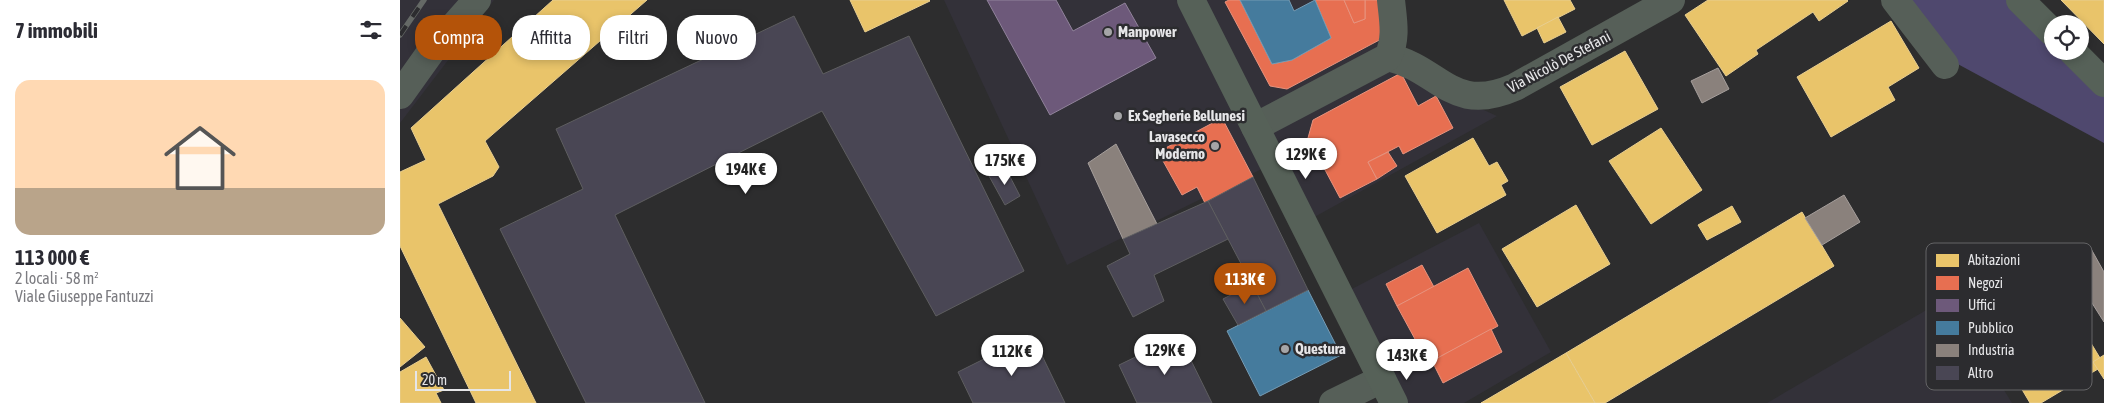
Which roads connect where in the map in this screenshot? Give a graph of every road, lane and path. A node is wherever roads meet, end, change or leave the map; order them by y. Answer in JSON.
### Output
{"nodes":[{"id":1,"x":476,"y":0,"type":"edge"},
{"id":2,"x":1191,"y":0,"type":"edge"},
{"id":3,"x":1391,"y":0,"type":"edge"},
{"id":4,"x":1671,"y":0,"type":"edge"},
{"id":5,"x":1895,"y":0,"type":"edge"},
{"id":6,"x":2020,"y":0,"type":"edge"},
{"id":7,"x":2044,"y":24,"type":"edge"},
{"id":8,"x":1388,"y":57,"type":"junction"},
{"id":9,"x":2081,"y":60,"type":"edge"},
{"id":10,"x":1946,"y":65,"type":"dead end"},
{"id":11,"x":2104,"y":83,"type":"edge"},
{"id":12,"x":400,"y":95,"type":"edge"},
{"id":13,"x":1255,"y":127,"type":"junction"},
{"id":14,"x":1382,"y":379,"type":"junction"},
{"id":15,"x":1333,"y":403,"type":"edge"},
{"id":16,"x":1394,"y":403,"type":"edge"}],
"edges":[{"from":1,"to":12,"type":"street"},
{"from":2,"to":13,"type":"street"},
{"from":3,"to":8,"type":"street"},
{"from":4,"to":8,"type":"street","name":"Via Nicolò De Stefani"},
{"from":5,"to":10,"type":"street"},
{"from":6,"to":7,"type":"street"},
{"from":8,"to":13,"type":"street"},
{"from":9,"to":11,"type":"street"},
{"from":13,"to":14,"type":"street"},
{"from":14,"to":15,"type":"street"},
{"from":14,"to":16,"type":"street"}]}
